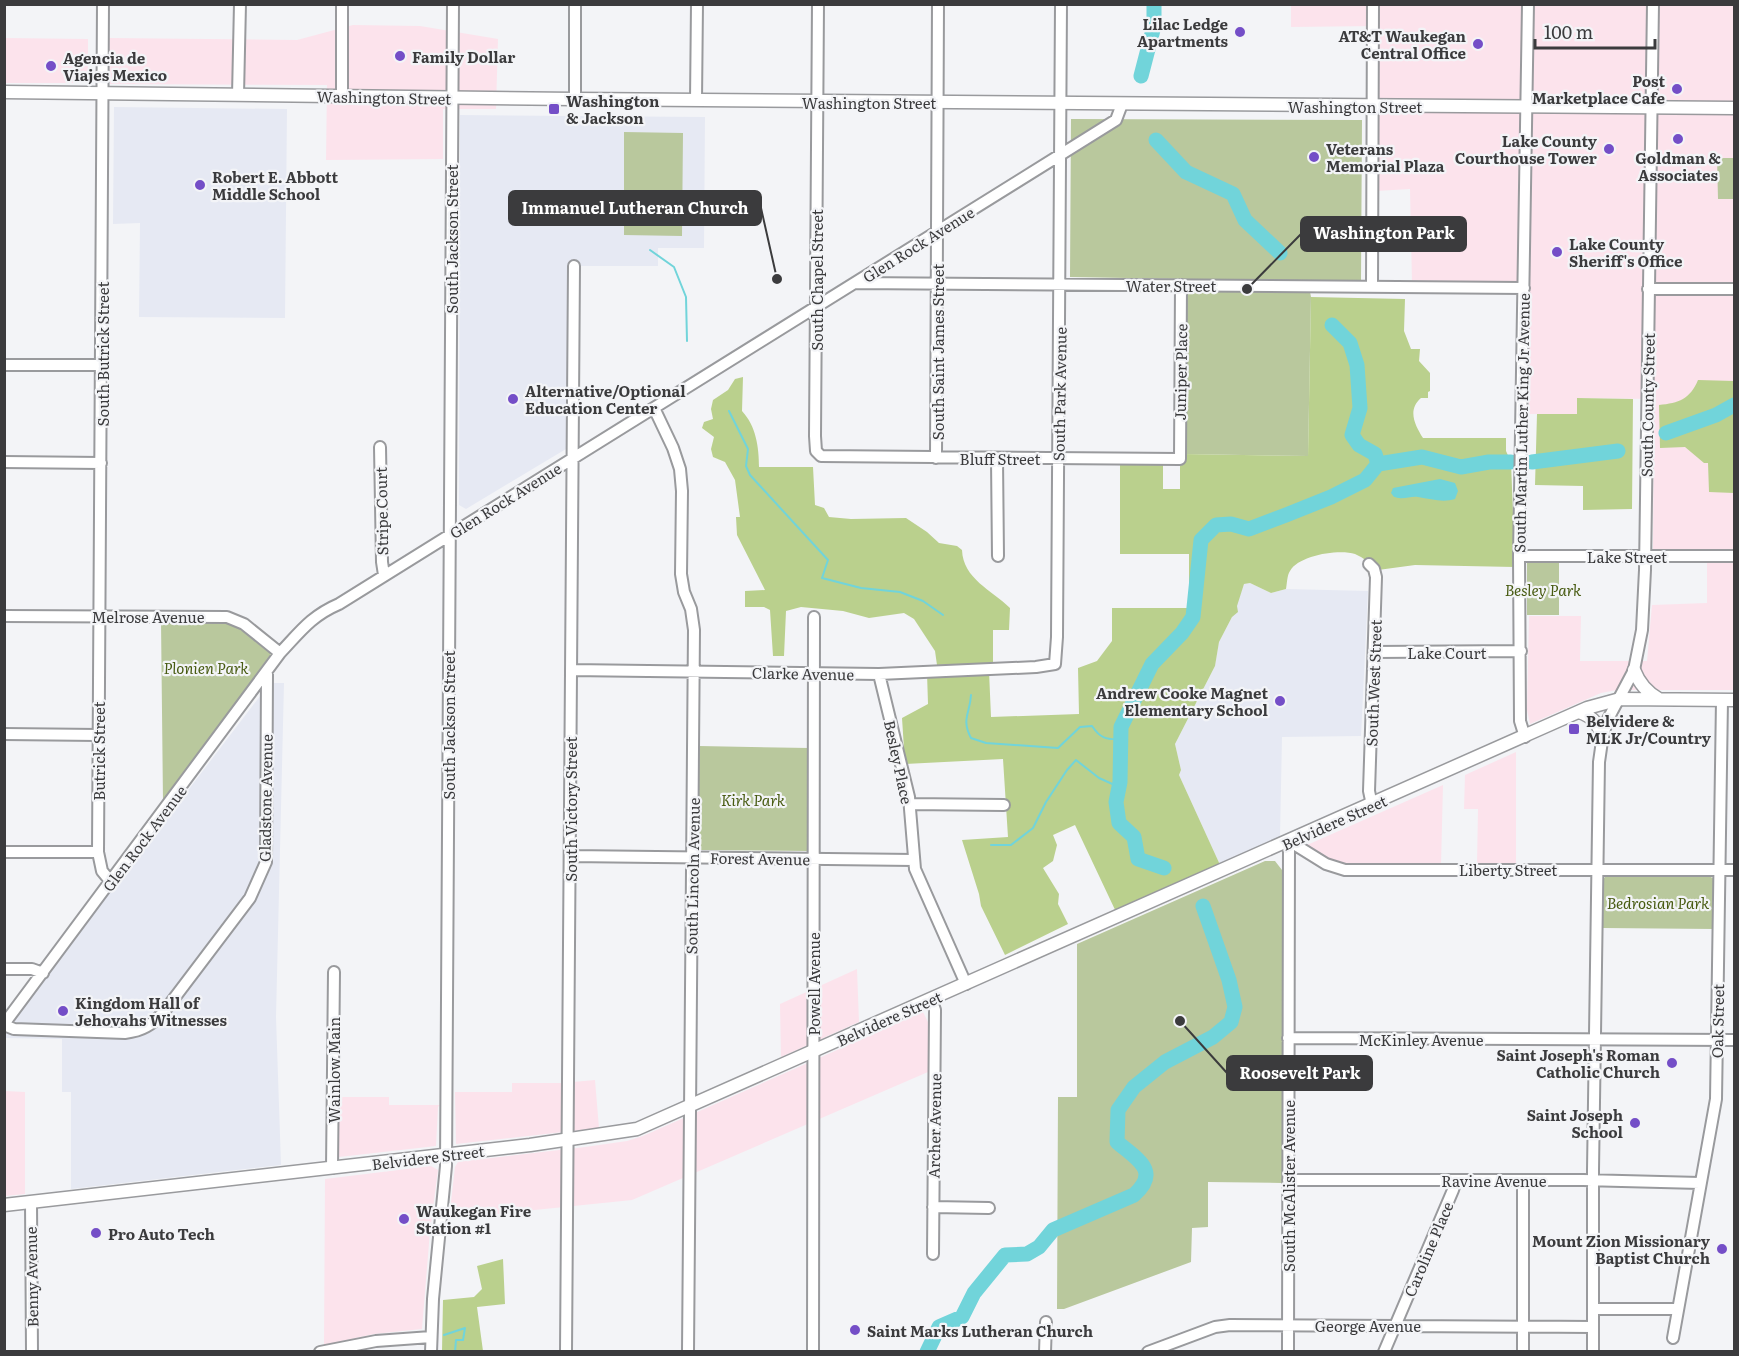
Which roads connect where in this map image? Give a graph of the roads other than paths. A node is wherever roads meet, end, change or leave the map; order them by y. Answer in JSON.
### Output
{"nodes":[{"id":1,"x":103,"y":4,"type":"edge"},
{"id":2,"x":240,"y":4,"type":"edge"},
{"id":3,"x":342,"y":4,"type":"edge"},
{"id":4,"x":453,"y":4,"type":"edge"},
{"id":5,"x":575,"y":4,"type":"edge"},
{"id":6,"x":697,"y":4,"type":"edge"},
{"id":7,"x":818,"y":4,"type":"edge"},
{"id":8,"x":938,"y":4,"type":"edge"},
{"id":9,"x":1061,"y":4,"type":"edge"},
{"id":10,"x":1373,"y":4,"type":"edge"},
{"id":11,"x":1528,"y":4,"type":"edge"},
{"id":12,"x":1653,"y":4,"type":"edge"},
{"id":13,"x":4,"y":92,"type":"edge"},
{"id":14,"x":104,"y":93,"type":"junction"},
{"id":15,"x":238,"y":95,"type":"junction"},
{"id":16,"x":342,"y":96,"type":"junction"},
{"id":17,"x":452,"y":98,"type":"junction"},
{"id":18,"x":575,"y":99,"type":"junction"},
{"id":19,"x":696,"y":100,"type":"junction"},
{"id":20,"x":817,"y":101,"type":"junction"},
{"id":21,"x":938,"y":102,"type":"junction"},
{"id":22,"x":1061,"y":104,"type":"junction"},
{"id":23,"x":1122,"y":104,"type":"junction"},
{"id":24,"x":1371,"y":106,"type":"junction"},
{"id":25,"x":1526,"y":107,"type":"junction"},
{"id":26,"x":1652,"y":108,"type":"junction"},
{"id":27,"x":1734,"y":108,"type":"edge"},
{"id":28,"x":1060,"y":155,"type":"junction"},
{"id":29,"x":937,"y":232,"type":"junction"},
{"id":30,"x":574,"y":266,"type":"dead end"},
{"id":31,"x":855,"y":283,"type":"junction"},
{"id":32,"x":937,"y":284,"type":"junction"},
{"id":33,"x":1060,"y":285,"type":"junction"},
{"id":34,"x":1181,"y":285,"type":"junction"},
{"id":35,"x":1372,"y":286,"type":"junction"},
{"id":36,"x":1524,"y":288,"type":"junction"},
{"id":37,"x":1648,"y":289,"type":"junction"},
{"id":38,"x":1734,"y":289,"type":"edge"},
{"id":39,"x":816,"y":307,"type":"junction"},
{"id":40,"x":4,"y":365,"type":"edge"},
{"id":41,"x":101,"y":365,"type":"junction"},
{"id":42,"x":654,"y":408,"type":"junction"},
{"id":43,"x":380,"y":447,"type":"dead end"},
{"id":44,"x":821,"y":456,"type":"joint"},
{"id":45,"x":936,"y":458,"type":"junction"},
{"id":46,"x":1058,"y":458,"type":"junction"},
{"id":47,"x":571,"y":459,"type":"junction"},
{"id":48,"x":997,"y":459,"type":"junction"},
{"id":49,"x":1180,"y":459,"type":"joint"},
{"id":50,"x":4,"y":462,"type":"edge"},
{"id":51,"x":101,"y":463,"type":"junction"},
{"id":52,"x":449,"y":535,"type":"junction"},
{"id":53,"x":998,"y":556,"type":"dead end"},
{"id":54,"x":1519,"y":556,"type":"junction"},
{"id":55,"x":1645,"y":556,"type":"junction"},
{"id":56,"x":1734,"y":556,"type":"edge"},
{"id":57,"x":1369,"y":564,"type":"dead end"},
{"id":58,"x":384,"y":575,"type":"junction"},
{"id":59,"x":4,"y":616,"type":"edge"},
{"id":60,"x":99,"y":616,"type":"junction"},
{"id":61,"x":814,"y":617,"type":"dead end"},
{"id":62,"x":1521,"y":651,"type":"junction"},
{"id":63,"x":1374,"y":652,"type":"junction"},
{"id":64,"x":280,"y":653,"type":"junction"},
{"id":65,"x":1036,"y":667,"type":"joint"},
{"id":66,"x":571,"y":670,"type":"junction"},
{"id":67,"x":1634,"y":670,"type":"junction"},
{"id":68,"x":693,"y":672,"type":"junction"},
{"id":69,"x":814,"y":673,"type":"junction"},
{"id":70,"x":267,"y":674,"type":"junction"},
{"id":71,"x":879,"y":674,"type":"junction"},
{"id":72,"x":1620,"y":699,"type":"junction"},
{"id":73,"x":1660,"y":700,"type":"junction"},
{"id":74,"x":1728,"y":700,"type":"edge"},
{"id":75,"x":1579,"y":712,"type":"junction"},
{"id":76,"x":4,"y":734,"type":"edge"},
{"id":77,"x":98,"y":735,"type":"junction"},
{"id":78,"x":1525,"y":737,"type":"junction"},
{"id":79,"x":1602,"y":741,"type":"junction"},
{"id":80,"x":910,"y":804,"type":"junction"},
{"id":81,"x":1372,"y":805,"type":"junction"},
{"id":82,"x":1004,"y":806,"type":"dead end"},
{"id":83,"x":1289,"y":841,"type":"junction"},
{"id":84,"x":4,"y":852,"type":"edge"},
{"id":85,"x":98,"y":852,"type":"junction"},
{"id":86,"x":570,"y":856,"type":"junction"},
{"id":87,"x":693,"y":858,"type":"junction"},
{"id":88,"x":814,"y":859,"type":"junction"},
{"id":89,"x":914,"y":860,"type":"junction"},
{"id":90,"x":1597,"y":869,"type":"junction"},
{"id":91,"x":1719,"y":870,"type":"junction"},
{"id":92,"x":1734,"y":870,"type":"edge"},
{"id":93,"x":111,"y":882,"type":"junction"},
{"id":94,"x":4,"y":969,"type":"edge"},
{"id":95,"x":334,"y":972,"type":"dead end"},
{"id":96,"x":44,"y":973,"type":"junction"},
{"id":97,"x":966,"y":984,"type":"junction"},
{"id":98,"x":931,"y":999,"type":"junction"},
{"id":99,"x":4,"y":1025,"type":"edge"},
{"id":100,"x":1288,"y":1038,"type":"junction"},
{"id":101,"x":1595,"y":1040,"type":"junction"},
{"id":102,"x":1716,"y":1040,"type":"junction"},
{"id":103,"x":1734,"y":1040,"type":"edge"},
{"id":104,"x":813,"y":1052,"type":"junction"},
{"id":105,"x":689,"y":1106,"type":"junction"},
{"id":106,"x":568,"y":1139,"type":"junction"},
{"id":107,"x":446,"y":1155,"type":"junction"},
{"id":108,"x":332,"y":1168,"type":"junction"},
{"id":109,"x":1288,"y":1180,"type":"junction"},
{"id":110,"x":1456,"y":1180,"type":"junction"},
{"id":111,"x":1522,"y":1180,"type":"junction"},
{"id":112,"x":1593,"y":1180,"type":"junction"},
{"id":113,"x":1700,"y":1183,"type":"junction"},
{"id":114,"x":31,"y":1202,"type":"junction"},
{"id":115,"x":4,"y":1205,"type":"edge"},
{"id":116,"x":933,"y":1207,"type":"junction"},
{"id":117,"x":989,"y":1208,"type":"dead end"},
{"id":118,"x":933,"y":1254,"type":"dead end"},
{"id":119,"x":1593,"y":1309,"type":"junction"},
{"id":120,"x":1678,"y":1309,"type":"junction"},
{"id":121,"x":1046,"y":1322,"type":"dead end"},
{"id":122,"x":1287,"y":1324,"type":"junction"},
{"id":123,"x":1395,"y":1325,"type":"junction"},
{"id":124,"x":1523,"y":1326,"type":"junction"},
{"id":125,"x":1593,"y":1327,"type":"junction"},
{"id":126,"x":431,"y":1337,"type":"junction"},
{"id":127,"x":1673,"y":1338,"type":"dead end"},
{"id":128,"x":32,"y":1352,"type":"edge"},
{"id":129,"x":320,"y":1352,"type":"edge"},
{"id":130,"x":431,"y":1352,"type":"edge"},
{"id":131,"x":567,"y":1352,"type":"edge"},
{"id":132,"x":688,"y":1352,"type":"edge"},
{"id":133,"x":813,"y":1352,"type":"edge"},
{"id":134,"x":1046,"y":1352,"type":"edge"},
{"id":135,"x":1148,"y":1352,"type":"edge"},
{"id":136,"x":1287,"y":1352,"type":"edge"},
{"id":137,"x":1384,"y":1352,"type":"edge"},
{"id":138,"x":1523,"y":1352,"type":"edge"},
{"id":139,"x":1593,"y":1352,"type":"edge"}],
"edges":[{"from":1,"to":14,"type":"street","name":"South Butrick Street"},
{"from":2,"to":15,"type":"street"},
{"from":3,"to":16,"type":"street"},
{"from":4,"to":17,"type":"street","name":"South Jackson Street"},
{"from":5,"to":18,"type":"street"},
{"from":6,"to":19,"type":"street"},
{"from":7,"to":20,"type":"street","name":"South Chapel Street"},
{"from":8,"to":21,"type":"street","name":"South Saint James Street"},
{"from":9,"to":22,"type":"street","name":"South Park Avenue"},
{"from":10,"to":24,"type":"street"},
{"from":11,"to":25,"type":"street","name":"South Martin Luther King Jr Avenue"},
{"from":12,"to":26,"type":"street","name":"South County Street"},
{"from":13,"to":14,"type":"main road","name":"Washington Street"},
{"from":14,"to":15,"type":"main road","name":"Washington Street"},
{"from":14,"to":41,"type":"street","name":"South Butrick Street"},
{"from":15,"to":16,"type":"main road","name":"Washington Street"},
{"from":16,"to":17,"type":"main road","name":"Washington Street"},
{"from":17,"to":18,"type":"main road","name":"Washington Street"},
{"from":17,"to":52,"type":"street","name":"South Jackson Street"},
{"from":18,"to":19,"type":"main road","name":"Washington Street"},
{"from":19,"to":20,"type":"main road","name":"Washington Street"},
{"from":20,"to":21,"type":"main road","name":"Washington Street"},
{"from":20,"to":39,"type":"street","name":"South Chapel Street"},
{"from":21,"to":22,"type":"main road","name":"Washington Street"},
{"from":21,"to":29,"type":"street","name":"South Saint James Street"},
{"from":22,"to":23,"type":"main road","name":"Washington Street"},
{"from":22,"to":28,"type":"street","name":"South Park Avenue"},
{"from":23,"to":24,"type":"main road","name":"Washington Street"},
{"from":23,"to":28,"type":"street","name":"Glen Rock Avenue"},
{"from":24,"to":25,"type":"main road","name":"Washington Street"},
{"from":24,"to":35,"type":"street"},
{"from":25,"to":26,"type":"main road","name":"Washington Street"},
{"from":25,"to":36,"type":"street","name":"South Martin Luther King Jr Avenue"},
{"from":26,"to":27,"type":"main road","name":"Washington Street"},
{"from":26,"to":37,"type":"street","name":"South County Street"},
{"from":28,"to":29,"type":"street","name":"Glen Rock Avenue"},
{"from":28,"to":33,"type":"street","name":"South Park Avenue"},
{"from":29,"to":31,"type":"street","name":"Glen Rock Avenue"},
{"from":29,"to":32,"type":"street","name":"South Saint James Street"},
{"from":30,"to":47,"type":"street","name":"South Victory Street"},
{"from":31,"to":32,"type":"street","name":"Water Street"},
{"from":31,"to":39,"type":"street","name":"Glen Rock Avenue"},
{"from":32,"to":33,"type":"street","name":"Water Street"},
{"from":32,"to":45,"type":"street","name":"South Saint James Street"},
{"from":33,"to":34,"type":"street","name":"Water Street"},
{"from":33,"to":46,"type":"street","name":"South Park Avenue"},
{"from":34,"to":35,"type":"street","name":"Water Street"},
{"from":34,"to":49,"type":"street","name":"Juniper Place"},
{"from":35,"to":36,"type":"street","name":"Water Street"},
{"from":36,"to":54,"type":"street","name":"South Martin Luther King Jr Avenue"},
{"from":37,"to":38,"type":"street"},
{"from":37,"to":55,"type":"street","name":"South County Street"},
{"from":39,"to":42,"type":"street","name":"Glen Rock Avenue"},
{"from":39,"to":44,"type":"street","name":"South Chapel Street"},
{"from":40,"to":41,"type":"street"},
{"from":41,"to":51,"type":"street","name":"South Butrick Street"},
{"from":42,"to":47,"type":"street","name":"Glen Rock Avenue"},
{"from":42,"to":68,"type":"street","name":"South Lincoln Avenue"},
{"from":43,"to":58,"type":"street","name":"Stripe Court"},
{"from":44,"to":45,"type":"street","name":"Bluff Street"},
{"from":45,"to":48,"type":"street","name":"Bluff Street"},
{"from":46,"to":48,"type":"street","name":"Bluff Street"},
{"from":46,"to":49,"type":"street","name":"Bluff Street"},
{"from":46,"to":65,"type":"street","name":"South Park Avenue"},
{"from":47,"to":52,"type":"street","name":"Glen Rock Avenue"},
{"from":47,"to":66,"type":"street","name":"South Victory Street"},
{"from":48,"to":53,"type":"street"},
{"from":50,"to":51,"type":"street"},
{"from":51,"to":60,"type":"street","name":"South Butrick Street"},
{"from":52,"to":58,"type":"street","name":"Glen Rock Avenue"},
{"from":52,"to":107,"type":"street","name":"South Jackson Street"},
{"from":54,"to":55,"type":"street","name":"Lake Street"},
{"from":54,"to":62,"type":"street","name":"South Martin Luther King Jr Avenue"},
{"from":55,"to":56,"type":"street","name":"Lake Street"},
{"from":55,"to":67,"type":"street","name":"South County Street"},
{"from":57,"to":63,"type":"street","name":"South West Street"},
{"from":58,"to":64,"type":"street","name":"Glen Rock Avenue"},
{"from":59,"to":60,"type":"street","name":"Melrose Avenue"},
{"from":60,"to":64,"type":"street","name":"Melrose Avenue"},
{"from":60,"to":77,"type":"street","name":"Butrick Street"},
{"from":61,"to":69,"type":"street","name":"Powell Avenue"},
{"from":62,"to":63,"type":"street","name":"Lake Court"},
{"from":62,"to":78,"type":"street","name":"South Martin Luther King Jr Avenue"},
{"from":63,"to":81,"type":"street","name":"South West Street"},
{"from":64,"to":70,"type":"street","name":"Glen Rock Avenue"},
{"from":65,"to":71,"type":"street","name":"Clarke Avenue"},
{"from":66,"to":68,"type":"street","name":"Clarke Avenue"},
{"from":66,"to":86,"type":"street","name":"South Victory Street"},
{"from":67,"to":72,"type":"street","name":"South County Street"},
{"from":67,"to":73,"type":"main road"},
{"from":68,"to":69,"type":"street","name":"Clarke Avenue"},
{"from":68,"to":87,"type":"street","name":"South Lincoln Avenue"},
{"from":69,"to":71,"type":"street","name":"Clarke Avenue"},
{"from":69,"to":88,"type":"street","name":"Powell Avenue"},
{"from":70,"to":93,"type":"street","name":"Glen Rock Avenue"},
{"from":70,"to":99,"type":"street","name":"Gladstone Avenue"},
{"from":71,"to":80,"type":"street","name":"Besley Place"},
{"from":72,"to":73,"type":"main road","name":"Belvidere Street"},
{"from":72,"to":75,"type":"main road","name":"Belvidere Street"},
{"from":72,"to":79,"type":"street","name":"South County Street"},
{"from":73,"to":74,"type":"main road","name":"Belvidere Street"},
{"from":74,"to":91,"type":"street","name":"Oak Street"},
{"from":75,"to":78,"type":"main road","name":"Belvidere Street"},
{"from":75,"to":79,"type":"main road"},
{"from":76,"to":77,"type":"street"},
{"from":77,"to":85,"type":"street","name":"Butrick Street"},
{"from":78,"to":81,"type":"main road","name":"Belvidere Street"},
{"from":79,"to":90,"type":"street","name":"South County Street"},
{"from":80,"to":82,"type":"street"},
{"from":80,"to":89,"type":"street","name":"Besley Place"},
{"from":81,"to":83,"type":"main road","name":"Belvidere Street"},
{"from":83,"to":90,"type":"street","name":"Liberty Street"},
{"from":83,"to":97,"type":"main road","name":"Belvidere Street"},
{"from":83,"to":100,"type":"street","name":"South McAlister Avenue"},
{"from":84,"to":85,"type":"street"},
{"from":85,"to":93,"type":"street","name":"Butrick Street"},
{"from":86,"to":87,"type":"street","name":"Forest Avenue"},
{"from":86,"to":106,"type":"street","name":"South Victory Street"},
{"from":87,"to":88,"type":"street","name":"Forest Avenue"},
{"from":87,"to":105,"type":"street","name":"South Lincoln Avenue"},
{"from":88,"to":89,"type":"street","name":"Forest Avenue"},
{"from":88,"to":104,"type":"street","name":"Powell Avenue"},
{"from":89,"to":97,"type":"street","name":"Besley Place"},
{"from":90,"to":91,"type":"street","name":"Liberty Street"},
{"from":90,"to":101,"type":"street","name":"South County Street"},
{"from":91,"to":92,"type":"street","name":"Liberty Street"},
{"from":91,"to":102,"type":"street","name":"Oak Street"},
{"from":93,"to":96,"type":"street","name":"Glen Rock Avenue"},
{"from":94,"to":96,"type":"street"},
{"from":95,"to":108,"type":"street","name":"Wainlow Main"},
{"from":96,"to":99,"type":"street","name":"Glen Rock Avenue"},
{"from":97,"to":98,"type":"main road","name":"Belvidere Street"},
{"from":98,"to":104,"type":"main road","name":"Belvidere Street"},
{"from":98,"to":116,"type":"street","name":"Archer Avenue"},
{"from":100,"to":101,"type":"street","name":"McKinley Avenue"},
{"from":100,"to":109,"type":"street","name":"South McAlister Avenue"},
{"from":101,"to":102,"type":"street","name":"McKinley Avenue"},
{"from":101,"to":112,"type":"street","name":"South County Street"},
{"from":102,"to":103,"type":"street","name":"McKinley Avenue"},
{"from":102,"to":113,"type":"street","name":"Oak Street"},
{"from":104,"to":105,"type":"main road","name":"Belvidere Street"},
{"from":104,"to":133,"type":"street","name":"Powell Avenue"},
{"from":105,"to":106,"type":"main road","name":"Belvidere Street"},
{"from":105,"to":132,"type":"street","name":"South Lincoln Avenue"},
{"from":106,"to":107,"type":"main road","name":"Belvidere Street"},
{"from":106,"to":131,"type":"street","name":"South Victory Street"},
{"from":107,"to":108,"type":"main road","name":"Belvidere Street"},
{"from":107,"to":126,"type":"street","name":"South Jackson Street"},
{"from":108,"to":114,"type":"main road","name":"Belvidere Street"},
{"from":109,"to":110,"type":"street","name":"Ravine Avenue"},
{"from":109,"to":122,"type":"street","name":"South McAlister Avenue"},
{"from":110,"to":111,"type":"street","name":"Ravine Avenue"},
{"from":110,"to":123,"type":"street","name":"Caroline Place"},
{"from":111,"to":112,"type":"street","name":"Ravine Avenue"},
{"from":111,"to":124,"type":"street"},
{"from":112,"to":113,"type":"street","name":"Ravine Avenue"},
{"from":112,"to":119,"type":"street","name":"South County Street"},
{"from":113,"to":120,"type":"street","name":"Oak Street"},
{"from":114,"to":115,"type":"main road","name":"Belvidere Street"},
{"from":114,"to":128,"type":"street","name":"Benny Avenue"},
{"from":116,"to":117,"type":"street"},
{"from":116,"to":118,"type":"street","name":"Archer Avenue"},
{"from":119,"to":120,"type":"street"},
{"from":119,"to":125,"type":"street","name":"South County Street"},
{"from":120,"to":127,"type":"street","name":"Oak Street"},
{"from":121,"to":134,"type":"street"},
{"from":122,"to":123,"type":"street","name":"George Avenue"},
{"from":122,"to":135,"type":"street","name":"George Avenue"},
{"from":122,"to":136,"type":"street","name":"South McAlister Avenue"},
{"from":123,"to":124,"type":"street","name":"George Avenue"},
{"from":123,"to":137,"type":"street","name":"Caroline Place"},
{"from":124,"to":125,"type":"street","name":"George Avenue"},
{"from":124,"to":138,"type":"street"},
{"from":125,"to":139,"type":"street","name":"South County Street"},
{"from":126,"to":129,"type":"street"},
{"from":126,"to":130,"type":"street","name":"South Jackson Street"}]}
